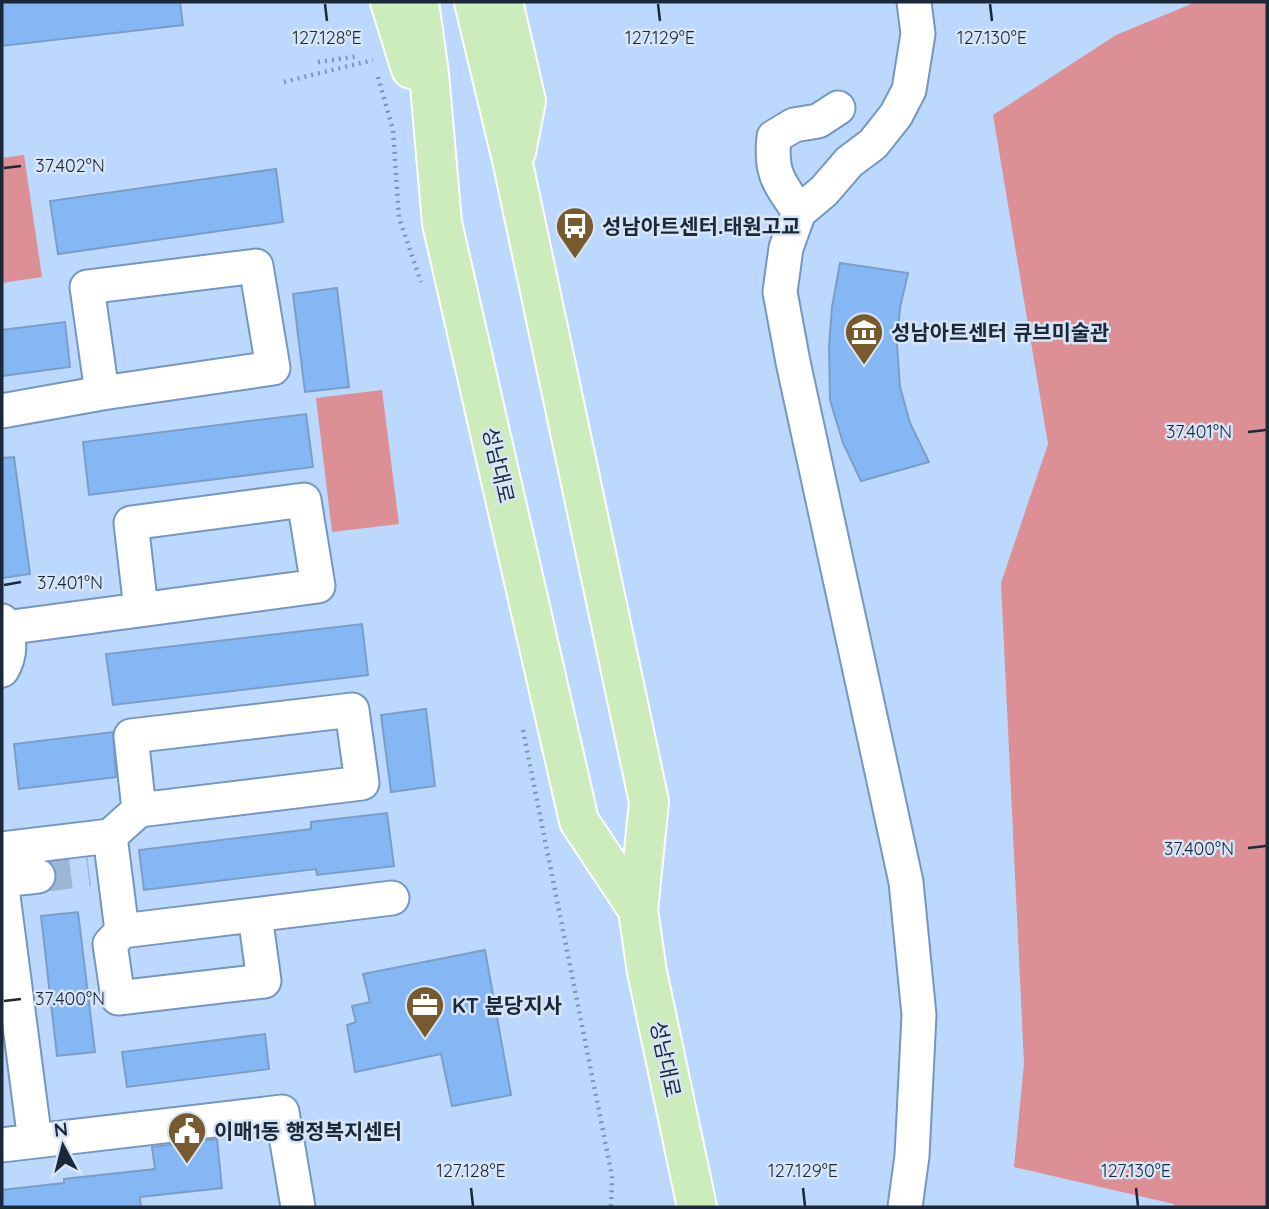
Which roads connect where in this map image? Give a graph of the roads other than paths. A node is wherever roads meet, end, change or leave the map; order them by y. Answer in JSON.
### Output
{"nodes":[{"id":1,"x":390,"y":2,"type":"edge"},
{"id":2,"x":419,"y":2,"type":"edge"},
{"id":3,"x":474,"y":2,"type":"edge"},
{"id":4,"x":503,"y":2,"type":"edge"},
{"id":5,"x":914,"y":2,"type":"edge"},
{"id":6,"x":838,"y":108,"type":"dead end"},
{"id":7,"x":433,"y":134,"type":"junction"},
{"id":8,"x":513,"y":164,"type":"junction"},
{"id":9,"x":799,"y":212,"type":"junction"},
{"id":10,"x":102,"y":393,"type":"junction"},
{"id":11,"x":2,"y":411,"type":"edge"},
{"id":12,"x":141,"y":609,"type":"junction"},
{"id":13,"x":3,"y":624,"type":"edge"},
{"id":14,"x":2,"y":670,"type":"edge"},
{"id":15,"x":139,"y":810,"type":"junction"},
{"id":16,"x":110,"y":836,"type":"junction"},
{"id":17,"x":2,"y":849,"type":"edge"},
{"id":18,"x":38,"y":876,"type":"tunnel mouth"},
{"id":19,"x":2,"y":880,"type":"edge"},
{"id":20,"x":2,"y":888,"type":"edge"},
{"id":21,"x":392,"y":898,"type":"dead end"},
{"id":22,"x":638,"y":910,"type":"junction"},
{"id":23,"x":256,"y":915,"type":"junction"},
{"id":24,"x":122,"y":931,"type":"junction"},
{"id":25,"x":35,"y":1141,"type":"junction"},
{"id":26,"x":2,"y":1145,"type":"edge"},
{"id":27,"x":298,"y":1207,"type":"edge"},
{"id":28,"x":697,"y":1207,"type":"edge"},
{"id":29,"x":905,"y":1207,"type":"edge"}],
"edges":[{"from":1,"to":7,"type":"main road"},
{"from":2,"to":7,"type":"main road","name":"성남대로"},
{"from":3,"to":8,"type":"main road","name":"성남대로"},
{"from":4,"to":8,"type":"main road"},
{"from":5,"to":9,"type":"street"},
{"from":6,"to":9,"type":"street"},
{"from":7,"to":22,"type":"main road","name":"성남대로"},
{"from":8,"to":22,"type":"main road","name":"성남대로"},
{"from":9,"to":29,"type":"street"},
{"from":10,"to":10,"type":"street"},
{"from":10,"to":11,"type":"street"},
{"from":12,"to":12,"type":"street"},
{"from":12,"to":13,"type":"street"},
{"from":13,"to":14,"type":"street"},
{"from":15,"to":15,"type":"street"},
{"from":15,"to":16,"type":"street"},
{"from":16,"to":17,"type":"street"},
{"from":16,"to":24,"type":"street"},
{"from":18,"to":19,"type":"street"},
{"from":20,"to":25,"type":"street"},
{"from":21,"to":23,"type":"street"},
{"from":22,"to":28,"type":"main road","name":"성남대로"},
{"from":23,"to":24,"type":"street"},
{"from":23,"to":24,"type":"street"},
{"from":25,"to":26,"type":"street"},
{"from":25,"to":27,"type":"street"}]}
